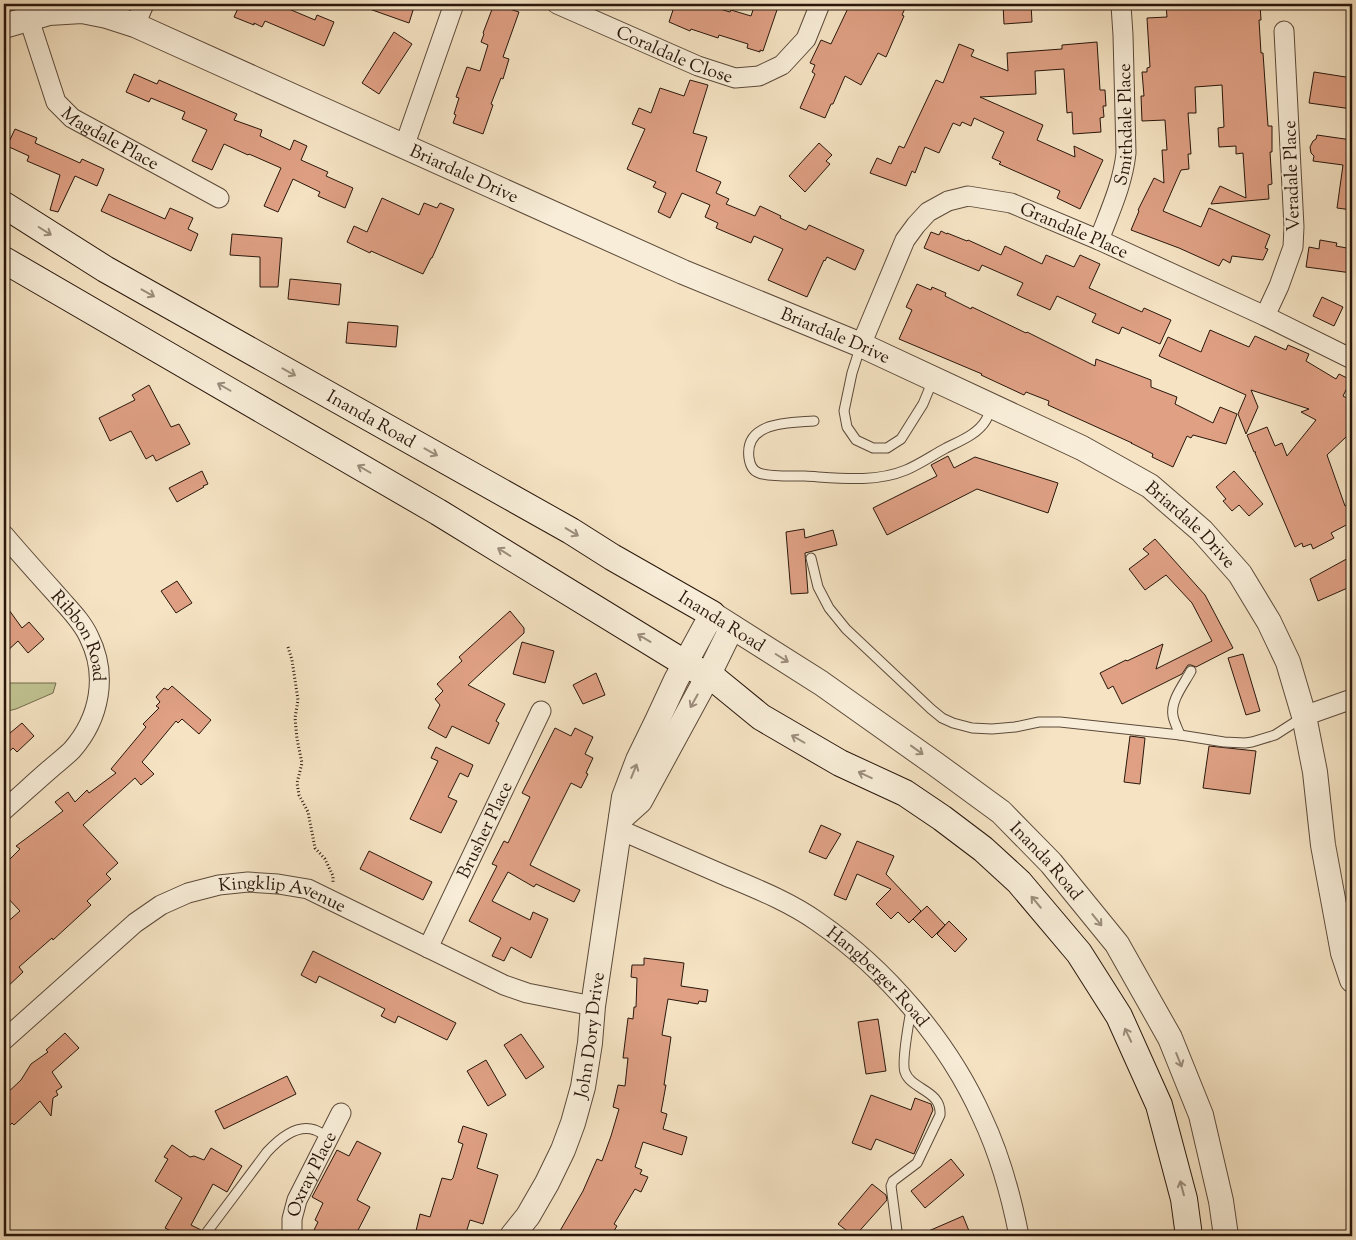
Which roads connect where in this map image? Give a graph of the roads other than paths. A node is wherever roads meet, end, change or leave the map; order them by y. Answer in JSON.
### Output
{"nodes":[{"id":1,"x":144,"y":4,"type":"edge"},
{"id":2,"x":454,"y":4,"type":"edge"},
{"id":3,"x":557,"y":4,"type":"edge"},
{"id":4,"x":820,"y":4,"type":"edge"},
{"id":5,"x":1121,"y":5,"type":"edge"},
{"id":6,"x":27,"y":11,"type":"edge"},
{"id":7,"x":135,"y":25,"type":"junction"},
{"id":8,"x":4,"y":26,"type":"edge"},
{"id":9,"x":1284,"y":31,"type":"dead end"},
{"id":10,"x":404,"y":147,"type":"junction"},
{"id":11,"x":219,"y":198,"type":"dead end"},
{"id":12,"x":4,"y":206,"type":"edge"},
{"id":13,"x":1099,"y":240,"type":"junction"},
{"id":14,"x":4,"y":260,"type":"edge"},
{"id":15,"x":1265,"y":316,"type":"junction"},
{"id":16,"x":861,"y":345,"type":"junction"},
{"id":17,"x":1352,"y":359,"type":"edge"},
{"id":18,"x":934,"y":378,"type":"junction"},
{"id":19,"x":992,"y":406,"type":"junction"},
{"id":20,"x":814,"y":421,"type":"dead end"},
{"id":21,"x":4,"y":535,"type":"edge"},
{"id":22,"x":811,"y":558,"type":"dead end"},
{"id":23,"x":722,"y":620,"type":"junction"},
{"id":24,"x":697,"y":670,"type":"junction"},
{"id":25,"x":1192,"y":672,"type":"dead end"},
{"id":26,"x":1352,"y":699,"type":"edge"},
{"id":27,"x":541,"y":711,"type":"dead end"},
{"id":28,"x":1304,"y":716,"type":"junction"},
{"id":29,"x":1180,"y":735,"type":"junction"},
{"id":30,"x":4,"y":810,"type":"edge"},
{"id":31,"x":620,"y":823,"type":"junction"},
{"id":32,"x":428,"y":948,"type":"junction"},
{"id":33,"x":1352,"y":980,"type":"edge"},
{"id":34,"x":593,"y":1006,"type":"junction"},
{"id":35,"x":911,"y":1007,"type":"junction"},
{"id":36,"x":4,"y":1040,"type":"edge"},
{"id":37,"x":341,"y":1114,"type":"dead end"},
{"id":38,"x":329,"y":1137,"type":"junction"},
{"id":39,"x":897,"y":1231,"type":"dead end"},
{"id":40,"x":204,"y":1236,"type":"edge"},
{"id":41,"x":292,"y":1236,"type":"edge"},
{"id":42,"x":512,"y":1236,"type":"edge"},
{"id":43,"x":1019,"y":1236,"type":"edge"},
{"id":44,"x":1189,"y":1236,"type":"edge"},
{"id":45,"x":1226,"y":1236,"type":"edge"}],
"edges":[{"from":1,"to":7,"type":"street"},
{"from":2,"to":10,"type":"street"},
{"from":3,"to":4,"type":"street","name":"Coraldale Close"},
{"from":5,"to":13,"type":"street","name":"Smithdale Place"},
{"from":6,"to":7,"type":"street","name":"Briardale Drive"},
{"from":6,"to":8,"type":"street","name":"Briardale Drive"},
{"from":6,"to":11,"type":"street","name":"Magdale Place"},
{"from":7,"to":10,"type":"street","name":"Briardale Drive"},
{"from":9,"to":15,"type":"street","name":"Veradale Place"},
{"from":10,"to":16,"type":"street","name":"Briardale Drive"},
{"from":12,"to":23,"type":"main road","name":"Inanda Road","one_way":true},
{"from":13,"to":15,"type":"street","name":"Grandale Place"},
{"from":13,"to":16,"type":"street","name":"Grandale Place"},
{"from":24,"to":14,"type":"main road","name":"Inanda Road","one_way":true},
{"from":15,"to":17,"type":"street","name":"Grandale Place"},
{"from":16,"to":18,"type":"street","name":"Briardale Drive"},
{"from":16,"to":18,"type":"lane"},
{"from":18,"to":19,"type":"street","name":"Briardale Drive"},
{"from":19,"to":20,"type":"lane"},
{"from":19,"to":28,"type":"street","name":"Briardale Drive"},
{"from":21,"to":30,"type":"street","name":"Ribbon Road"},
{"from":22,"to":29,"type":"lane"},
{"from":23,"to":24,"type":"street"},
{"from":23,"to":45,"type":"street","name":"Inanda Road","one_way":true},
{"from":24,"to":31,"type":"street"},
{"from":44,"to":24,"type":"main road","name":"Inanda Road","one_way":true},
{"from":25,"to":29,"type":"lane"},
{"from":26,"to":28,"type":"street"},
{"from":27,"to":32,"type":"street","name":"Brusher Place"},
{"from":28,"to":29,"type":"lane"},
{"from":28,"to":33,"type":"street","name":"Briardale Drive"},
{"from":31,"to":34,"type":"street","name":"John Dory Drive"},
{"from":31,"to":35,"type":"street","name":"Hangberger Road"},
{"from":32,"to":34,"type":"street","name":"Kingklip Avenue"},
{"from":32,"to":36,"type":"street","name":"Kingklip Avenue"},
{"from":34,"to":42,"type":"street","name":"John Dory Drive"},
{"from":35,"to":39,"type":"lane"},
{"from":35,"to":43,"type":"street","name":"Hangberger Road"},
{"from":37,"to":38,"type":"street","name":"Oxray Place"},
{"from":38,"to":40,"type":"lane"},
{"from":38,"to":41,"type":"street","name":"Oxray Place"}]}
